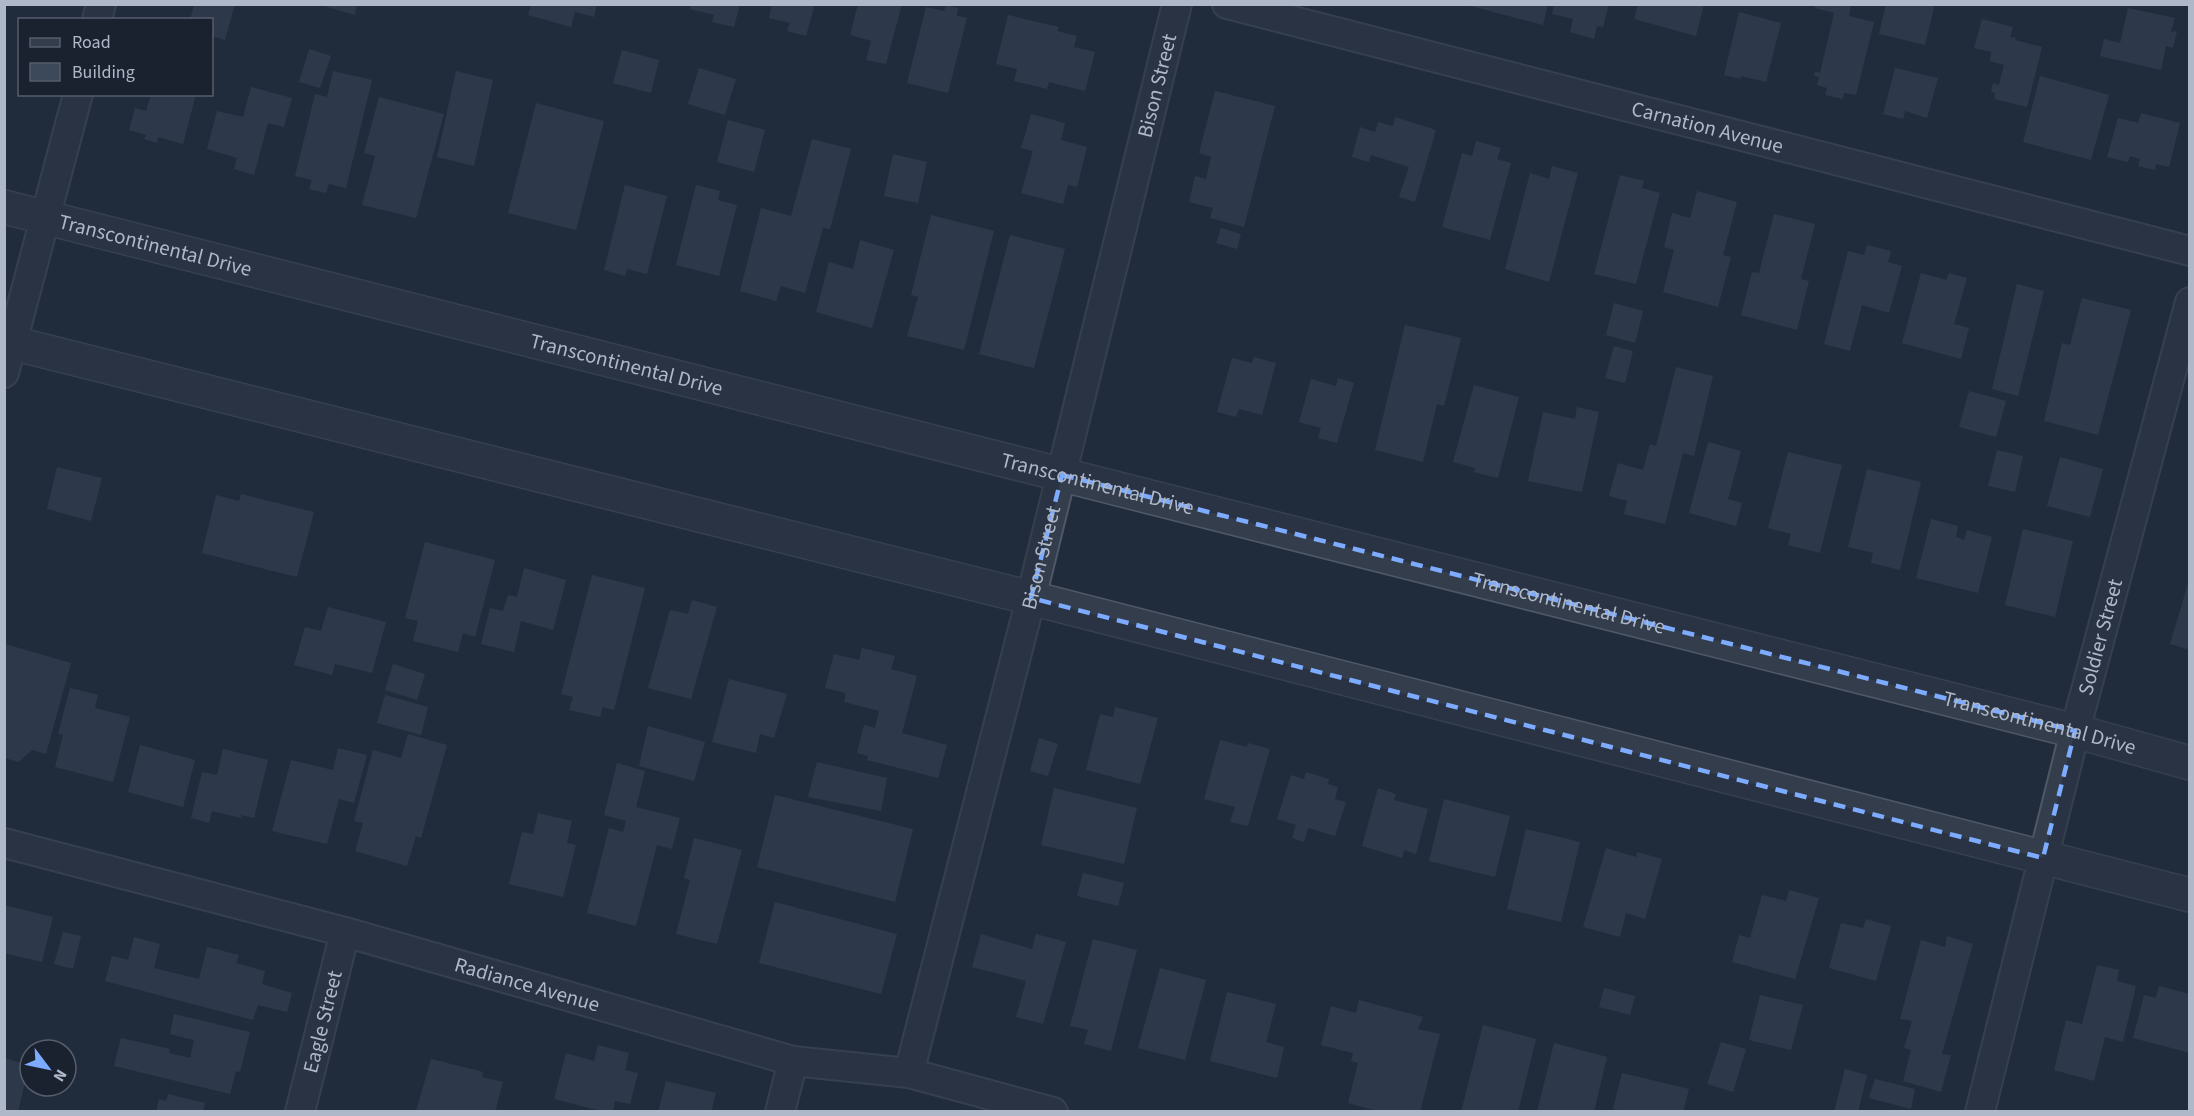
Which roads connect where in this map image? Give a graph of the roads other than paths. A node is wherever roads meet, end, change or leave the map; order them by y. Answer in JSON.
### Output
{"nodes":[{"id":1,"x":1177,"y":4,"type":"edge"},
{"id":2,"x":1227,"y":4,"type":"edge"},
{"id":3,"x":77,"y":96,"type":"edge"},
{"id":4,"x":4,"y":207,"type":"edge"},
{"id":5,"x":46,"y":217,"type":"junction"},
{"id":6,"x":2190,"y":251,"type":"edge"},
{"id":7,"x":2190,"y":302,"type":"edge"},
{"id":8,"x":7,"y":352,"type":"edge"},
{"id":9,"x":1062,"y":475,"type":"junction"},
{"id":10,"x":1031,"y":598,"type":"junction"},
{"id":11,"x":2075,"y":731,"type":"junction"},
{"id":12,"x":2190,"y":763,"type":"edge"},
{"id":13,"x":4,"y":843,"type":"edge"},
{"id":14,"x":2043,"y":858,"type":"junction"},
{"id":15,"x":2190,"y":895,"type":"edge"},
{"id":16,"x":345,"y":932,"type":"junction"},
{"id":17,"x":793,"y":1061,"type":"junction"},
{"id":18,"x":909,"y":1073,"type":"junction"},
{"id":19,"x":300,"y":1112,"type":"edge"},
{"id":20,"x":780,"y":1112,"type":"edge"},
{"id":21,"x":1053,"y":1112,"type":"edge"},
{"id":22,"x":1980,"y":1112,"type":"edge"}],
"edges":[{"from":1,"to":9,"type":"street","name":"Bison Street"},
{"from":2,"to":6,"type":"street","name":"Carnation Avenue"},
{"from":3,"to":5,"type":"street"},
{"from":4,"to":5,"type":"street","name":"Transcontinental Drive"},
{"from":5,"to":8,"type":"street"},
{"from":5,"to":9,"type":"street","name":"Transcontinental Drive"},
{"from":7,"to":11,"type":"street","name":"Soldier Street"},
{"from":8,"to":10,"type":"street"},
{"from":9,"to":10,"type":"street","name":"Bison Street"},
{"from":9,"to":11,"type":"street","name":"Transcontinental Drive"},
{"from":10,"to":14,"type":"street"},
{"from":10,"to":18,"type":"street","name":"Bison Street"},
{"from":11,"to":12,"type":"street","name":"Transcontinental Drive"},
{"from":11,"to":14,"type":"street","name":"Soldier Street"},
{"from":13,"to":16,"type":"street","name":"Radiance Avenue"},
{"from":14,"to":15,"type":"street"},
{"from":14,"to":22,"type":"street","name":"Soldier Street"},
{"from":16,"to":17,"type":"street","name":"Radiance Avenue"},
{"from":16,"to":19,"type":"street","name":"Eagle Street"},
{"from":17,"to":18,"type":"street","name":"Radiance Avenue"},
{"from":17,"to":20,"type":"street"},
{"from":18,"to":21,"type":"street","name":"Radiance Avenue"}]}
